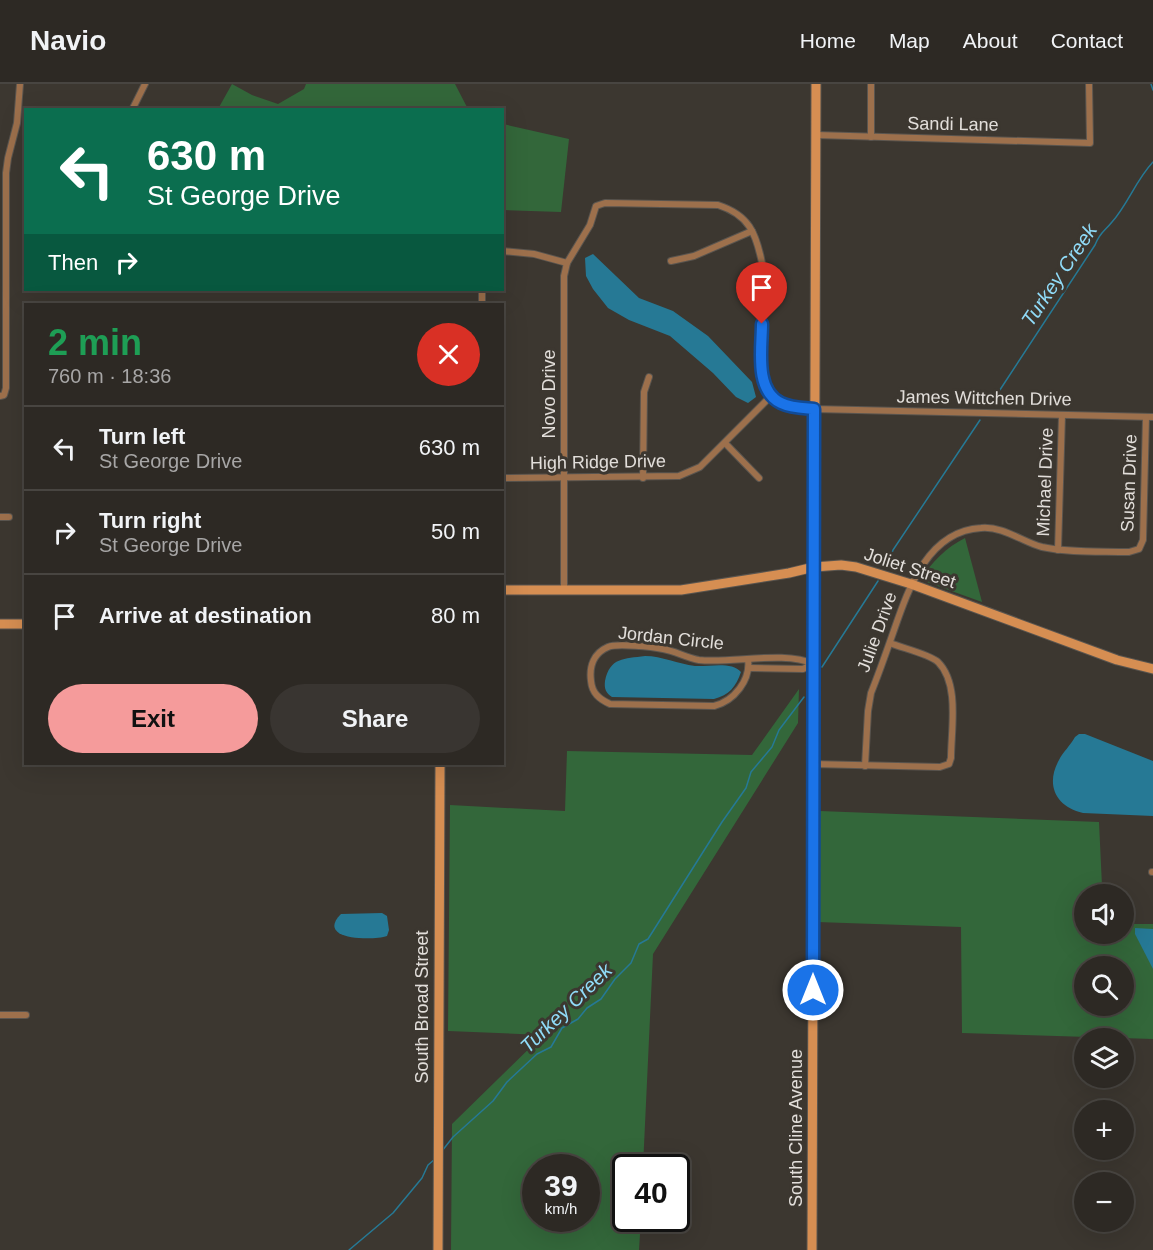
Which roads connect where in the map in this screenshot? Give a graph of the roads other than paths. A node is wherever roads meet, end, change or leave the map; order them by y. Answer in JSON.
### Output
{"nodes":[{"id":1,"x":21,"y":84,"type":"edge"},
{"id":2,"x":145,"y":84,"type":"edge"},
{"id":3,"x":816,"y":84,"type":"edge"},
{"id":4,"x":871,"y":84,"type":"edge"},
{"id":5,"x":1089,"y":84,"type":"edge"},
{"id":6,"x":133,"y":108,"type":"edge"},
{"id":7,"x":816,"y":135,"type":"junction"},
{"id":8,"x":871,"y":137,"type":"junction"},
{"id":9,"x":3,"y":173,"type":"edge"},
{"id":10,"x":752,"y":231,"type":"junction"},
{"id":11,"x":504,"y":251,"type":"edge"},
{"id":12,"x":671,"y":261,"type":"dead end"},
{"id":13,"x":567,"y":263,"type":"junction"},
{"id":14,"x":3,"y":279,"type":"edge"},
{"id":15,"x":649,"y":377,"type":"dead end"},
{"id":16,"x":2,"y":396,"type":"edge"},
{"id":17,"x":771,"y":396,"type":"junction"},
{"id":18,"x":814,"y":409,"type":"junction"},
{"id":19,"x":1062,"y":415,"type":"junction"},
{"id":20,"x":1149,"y":417,"type":"edge"},
{"id":21,"x":725,"y":443,"type":"junction"},
{"id":22,"x":504,"y":478,"type":"edge"},
{"id":23,"x":564,"y":478,"type":"junction"},
{"id":24,"x":643,"y":478,"type":"junction"},
{"id":25,"x":759,"y":478,"type":"dead end"},
{"id":26,"x":0,"y":517,"type":"edge"},
{"id":27,"x":9,"y":518,"type":"dead end"},
{"id":28,"x":1139,"y":549,"type":"joint"},
{"id":29,"x":1058,"y":550,"type":"junction"},
{"id":30,"x":814,"y":567,"type":"junction"},
{"id":31,"x":911,"y":584,"type":"junction"},
{"id":32,"x":564,"y":590,"type":"junction"},
{"id":33,"x":504,"y":591,"type":"edge"},
{"id":34,"x":0,"y":624,"type":"edge"},
{"id":35,"x":24,"y":624,"type":"edge"},
{"id":36,"x":890,"y":643,"type":"junction"},
{"id":37,"x":748,"y":659,"type":"junction"},
{"id":38,"x":813,"y":664,"type":"junction"},
{"id":39,"x":749,"y":669,"type":"junction"},
{"id":40,"x":1153,"y":669,"type":"edge"},
{"id":41,"x":812,"y":764,"type":"junction"},
{"id":42,"x":440,"y":765,"type":"edge"},
{"id":43,"x":866,"y":766,"type":"junction"},
{"id":44,"x":0,"y":1015,"type":"edge"},
{"id":45,"x":26,"y":1015,"type":"dead end"},
{"id":46,"x":438,"y":1250,"type":"edge"},
{"id":47,"x":812,"y":1250,"type":"edge"}],
"edges":[{"from":1,"to":9,"type":"street"},
{"from":2,"to":6,"type":"street"},
{"from":3,"to":7,"type":"street","name":"South Cline Avenue"},
{"from":4,"to":8,"type":"street"},
{"from":5,"to":8,"type":"street","name":"Sandi Lane"},
{"from":7,"to":8,"type":"street","name":"Sandi Lane"},
{"from":7,"to":18,"type":"street","name":"South Cline Avenue"},
{"from":9,"to":14,"type":"street"},
{"from":10,"to":12,"type":"street"},
{"from":10,"to":13,"type":"street","name":"Novo Drive"},
{"from":10,"to":17,"type":"street"},
{"from":11,"to":13,"type":"street"},
{"from":13,"to":23,"type":"street","name":"Novo Drive"},
{"from":14,"to":16,"type":"street"},
{"from":15,"to":24,"type":"street"},
{"from":17,"to":18,"type":"street","name":"James Wittchen Drive"},
{"from":17,"to":21,"type":"street","name":"High Ridge Drive"},
{"from":18,"to":19,"type":"street","name":"James Wittchen Drive"},
{"from":18,"to":30,"type":"street","name":"South Cline Avenue"},
{"from":19,"to":20,"type":"street","name":"James Wittchen Drive"},
{"from":19,"to":29,"type":"street","name":"Michael Drive"},
{"from":20,"to":28,"type":"street","name":"Susan Drive"},
{"from":21,"to":24,"type":"street","name":"High Ridge Drive"},
{"from":21,"to":25,"type":"street"},
{"from":22,"to":23,"type":"street","name":"High Ridge Drive"},
{"from":23,"to":24,"type":"street","name":"High Ridge Drive"},
{"from":23,"to":32,"type":"street","name":"Novo Drive"},
{"from":26,"to":27,"type":"street"},
{"from":28,"to":29,"type":"street","name":"Julie Drive"},
{"from":29,"to":31,"type":"street","name":"Julie Drive"},
{"from":30,"to":31,"type":"street","name":"Joliet Street"},
{"from":30,"to":32,"type":"street","name":"Joliet Street"},
{"from":30,"to":38,"type":"street","name":"South Cline Avenue"},
{"from":31,"to":36,"type":"street","name":"Julie Drive"},
{"from":31,"to":40,"type":"street","name":"Joliet Street"},
{"from":32,"to":33,"type":"street","name":"Joliet Street"},
{"from":34,"to":35,"type":"street"},
{"from":36,"to":43,"type":"street","name":"Julie Drive"},
{"from":36,"to":43,"type":"street"},
{"from":37,"to":38,"type":"street","name":"Jordan Circle"},
{"from":37,"to":39,"type":"street","name":"Jordan Circle"},
{"from":37,"to":39,"type":"street","name":"Jordan Circle"},
{"from":38,"to":39,"type":"street"},
{"from":38,"to":41,"type":"street","name":"South Cline Avenue"},
{"from":41,"to":43,"type":"street"},
{"from":41,"to":47,"type":"street","name":"South Cline Avenue"},
{"from":42,"to":46,"type":"street","name":"South Broad Street"},
{"from":44,"to":45,"type":"street"}]}
